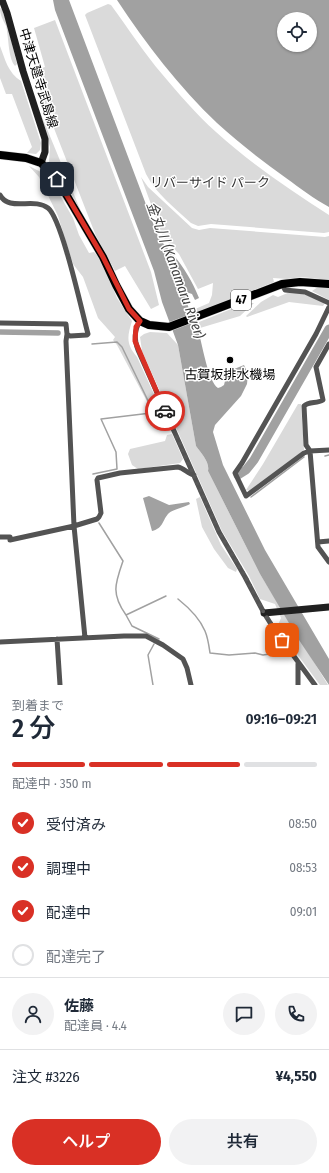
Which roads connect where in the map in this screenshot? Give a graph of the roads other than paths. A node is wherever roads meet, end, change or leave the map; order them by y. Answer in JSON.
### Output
{"nodes":[{"id":1,"x":2,"y":0,"type":"edge"},
{"id":2,"x":0,"y":155,"type":"edge"},
{"id":3,"x":41,"y":163,"type":"junction"},
{"id":4,"x":0,"y":195,"type":"edge"},
{"id":5,"x":282,"y":284,"type":"junction"},
{"id":6,"x":329,"y":284,"type":"edge"},
{"id":7,"x":329,"y":303,"type":"edge"},
{"id":8,"x":329,"y":307,"type":"edge"},
{"id":9,"x":140,"y":321,"type":"junction"},
{"id":10,"x":0,"y":323,"type":"edge"},
{"id":11,"x":67,"y":334,"type":"junction"},
{"id":12,"x":329,"y":344,"type":"edge"},
{"id":13,"x":329,"y":450,"type":"edge"},
{"id":14,"x":310,"y":451,"type":"junction"},
{"id":15,"x":194,"y":475,"type":"junction"},
{"id":16,"x":74,"y":526,"type":"junction"},
{"id":17,"x":0,"y":537,"type":"edge"},
{"id":18,"x":329,"y":541,"type":"edge"},
{"id":19,"x":318,"y":542,"type":"junction"},
{"id":20,"x":329,"y":562,"type":"edge"},
{"id":21,"x":327,"y":607,"type":"edge"},
{"id":22,"x":264,"y":613,"type":"junction"},
{"id":23,"x":85,"y":638,"type":"junction"},
{"id":24,"x":57,"y":639,"type":"junction"},
{"id":25,"x":0,"y":642,"type":"edge"},
{"id":26,"x":298,"y":662,"type":"junction"},
{"id":27,"x":60,"y":685,"type":"edge"},
{"id":28,"x":191,"y":685,"type":"edge"},
{"id":29,"x":298,"y":685,"type":"edge"},
{"id":30,"x":315,"y":685,"type":"edge"}],
"edges":[{"from":1,"to":3,"type":"main road","name":"中津天建寺武島線"},
{"from":2,"to":3,"type":"main road"},
{"from":3,"to":9,"type":"main road"},
{"from":4,"to":11,"type":"street"},
{"from":5,"to":6,"type":"main road","number":"47"},
{"from":5,"to":7,"type":"street"},
{"from":5,"to":9,"type":"main road","number":"47"},
{"from":8,"to":14,"type":"street"},
{"from":9,"to":15,"type":"street"},
{"from":10,"to":11,"type":"street"},
{"from":11,"to":16,"type":"street"},
{"from":12,"to":14,"type":"street"},
{"from":13,"to":14,"type":"street"},
{"from":14,"to":19,"type":"street"},
{"from":15,"to":16,"type":"street"},
{"from":15,"to":22,"type":"street"},
{"from":16,"to":17,"type":"street"},
{"from":16,"to":23,"type":"street"},
{"from":18,"to":19,"type":"street"},
{"from":19,"to":20,"type":"street"},
{"from":21,"to":22,"type":"main road"},
{"from":22,"to":26,"type":"street"},
{"from":23,"to":24,"type":"street"},
{"from":23,"to":28,"type":"street"},
{"from":24,"to":25,"type":"street"},
{"from":24,"to":27,"type":"street"},
{"from":26,"to":29,"type":"street"},
{"from":26,"to":30,"type":"street"}]}
